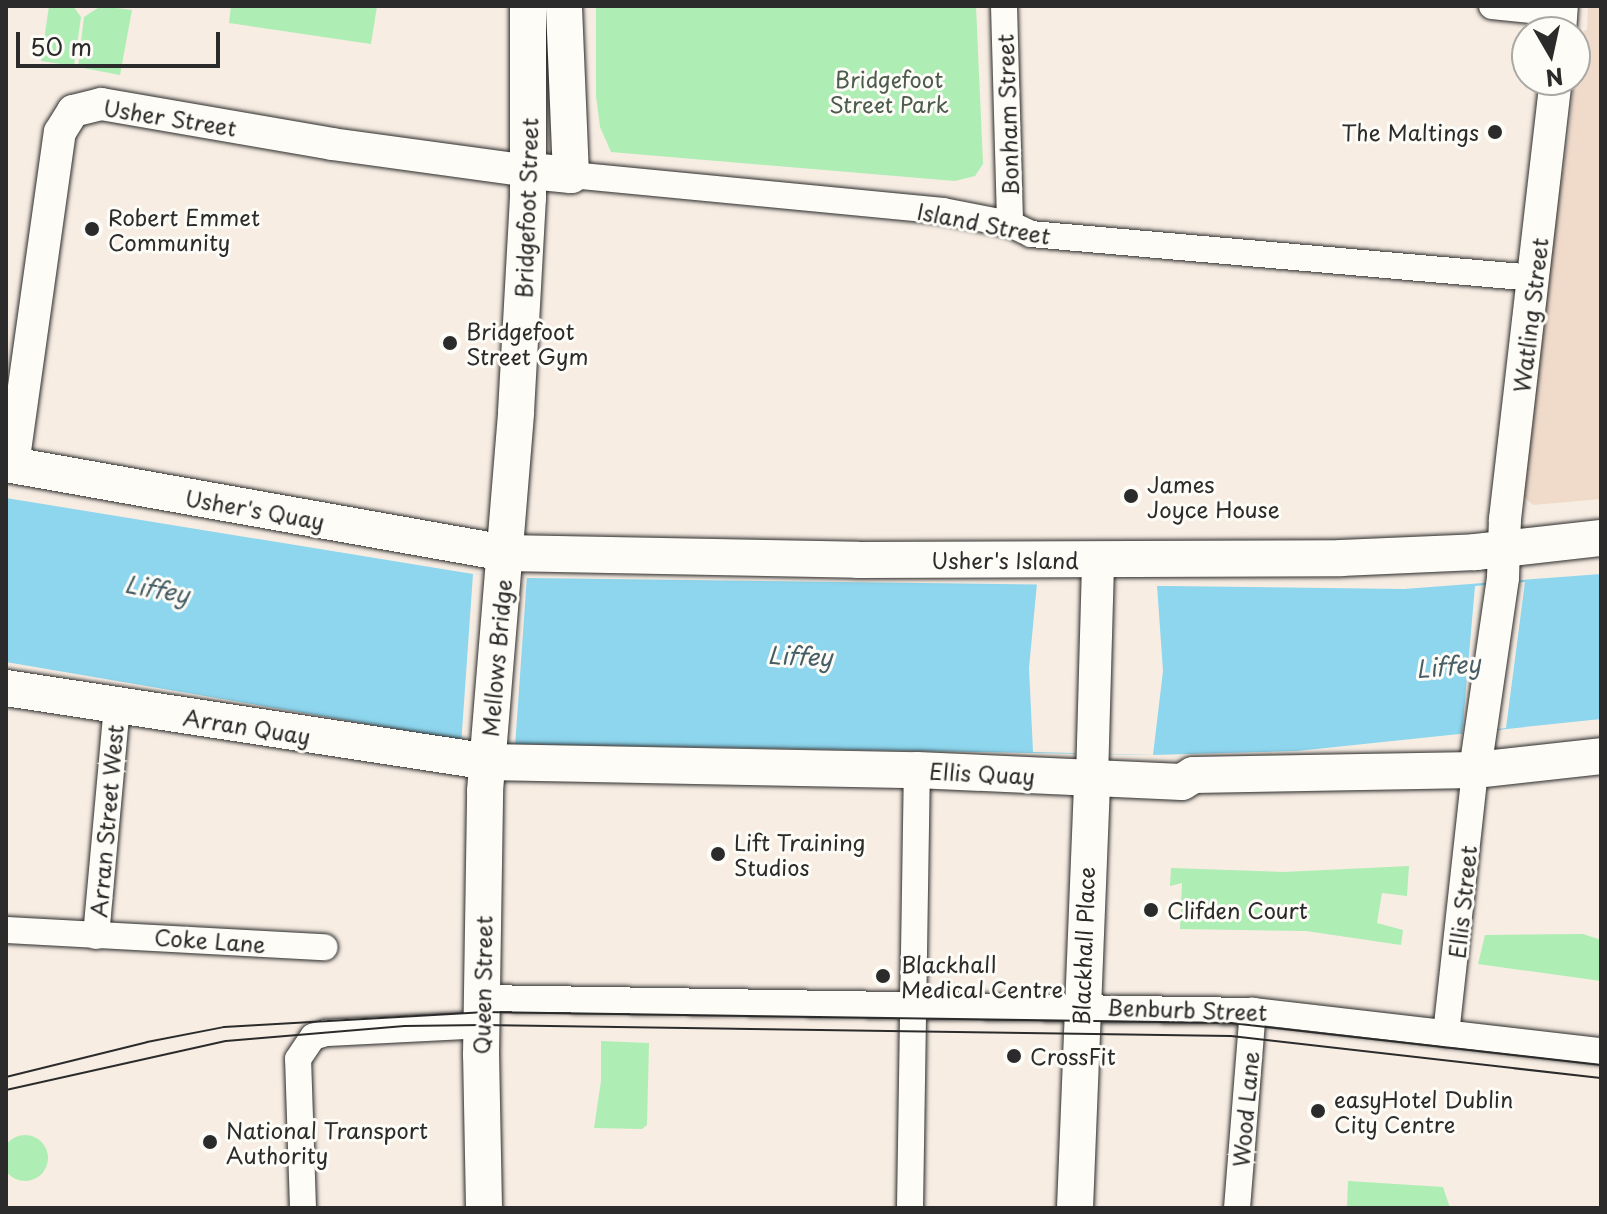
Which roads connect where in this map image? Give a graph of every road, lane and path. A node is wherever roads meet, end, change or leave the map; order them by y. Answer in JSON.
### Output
{"nodes":[{"id":1,"x":528,"y":6,"type":"edge"},
{"id":2,"x":564,"y":6,"type":"edge"},
{"id":3,"x":1004,"y":6,"type":"edge"},
{"id":4,"x":1492,"y":6,"type":"edge"},
{"id":5,"x":1555,"y":16,"type":"edge"},
{"id":6,"x":1554,"y":96,"type":"edge"},
{"id":7,"x":530,"y":171,"type":"junction"},
{"id":8,"x":571,"y":175,"type":"junction"},
{"id":9,"x":1010,"y":224,"type":"junction"},
{"id":10,"x":1534,"y":278,"type":"junction"},
{"id":11,"x":10,"y":464,"type":"edge"},
{"id":12,"x":1601,"y":538,"type":"edge"},
{"id":13,"x":504,"y":563,"type":"junction"},
{"id":14,"x":1503,"y":564,"type":"junction"},
{"id":15,"x":1098,"y":572,"type":"junction"},
{"id":16,"x":6,"y":688,"type":"edge"},
{"id":17,"x":117,"y":706,"type":"junction"},
{"id":18,"x":1478,"y":754,"type":"junction"},
{"id":19,"x":488,"y":755,"type":"junction"},
{"id":20,"x":1601,"y":756,"type":"edge"},
{"id":21,"x":1093,"y":767,"type":"junction"},
{"id":22,"x":917,"y":770,"type":"junction"},
{"id":23,"x":7,"y":936,"type":"edge"},
{"id":24,"x":96,"y":936,"type":"junction"},
{"id":25,"x":325,"y":947,"type":"dead end"},
{"id":26,"x":915,"y":1003,"type":"junction"},
{"id":27,"x":1081,"y":1005,"type":"junction"},
{"id":28,"x":482,"y":1011,"type":"junction"},
{"id":29,"x":1253,"y":1011,"type":"junction"},
{"id":30,"x":1446,"y":1034,"type":"junction"},
{"id":31,"x":1601,"y":1051,"type":"edge"},
{"id":32,"x":303,"y":1208,"type":"edge"},
{"id":33,"x":484,"y":1208,"type":"edge"},
{"id":34,"x":910,"y":1208,"type":"edge"},
{"id":35,"x":1075,"y":1208,"type":"edge"},
{"id":36,"x":1237,"y":1208,"type":"edge"}],
"edges":[{"from":1,"to":7,"type":"main road","name":"Bridgefoot Street"},
{"from":2,"to":8,"type":"main road","name":"Bridgefoot Street"},
{"from":3,"to":9,"type":"street","name":"Bonham Street"},
{"from":4,"to":5,"type":"street"},
{"from":6,"to":10,"type":"street","name":"Watling Street"},
{"from":7,"to":8,"type":"main road","name":"Island Street"},
{"from":7,"to":11,"type":"street","name":"Usher Street"},
{"from":7,"to":13,"type":"main road","name":"Bridgefoot Street"},
{"from":8,"to":9,"type":"street","name":"Island Street"},
{"from":9,"to":10,"type":"street","name":"Island Street"},
{"from":10,"to":14,"type":"street","name":"Watling Street"},
{"from":11,"to":13,"type":"main road","name":"Usher's Quay"},
{"from":12,"to":14,"type":"main road","name":"Usher's Island"},
{"from":13,"to":15,"type":"main road","name":"Usher's Island"},
{"from":13,"to":19,"type":"main road","name":"Mellows Bridge"},
{"from":14,"to":15,"type":"main road","name":"Usher's Island"},
{"from":14,"to":18,"type":"street","name":"Watling Street"},
{"from":15,"to":21,"type":"street"},
{"from":16,"to":17,"type":"main road","name":"Arran Quay"},
{"from":17,"to":19,"type":"main road","name":"Arran Quay"},
{"from":17,"to":24,"type":"street","name":"Arran Street West"},
{"from":18,"to":20,"type":"main road","name":"Ellis Quay"},
{"from":18,"to":21,"type":"main road","name":"Ellis Quay"},
{"from":18,"to":30,"type":"street","name":"Ellis Street"},
{"from":19,"to":22,"type":"main road","name":"Ellis Quay"},
{"from":19,"to":28,"type":"main road","name":"Queen Street"},
{"from":21,"to":22,"type":"main road","name":"Ellis Quay"},
{"from":21,"to":27,"type":"main road","name":"Blackhall Place"},
{"from":22,"to":26,"type":"street"},
{"from":23,"to":24,"type":"street","name":"Coke Lane"},
{"from":24,"to":25,"type":"street","name":"Coke Lane"},
{"from":26,"to":27,"type":"street","name":"Benburb Street"},
{"from":26,"to":28,"type":"street","name":"Benburb Street"},
{"from":26,"to":34,"type":"street"},
{"from":27,"to":29,"type":"street","name":"Benburb Street"},
{"from":27,"to":35,"type":"main road","name":"Blackhall Place"},
{"from":28,"to":32,"type":"street","name":"Benburb Street"},
{"from":28,"to":33,"type":"main road","name":"Queen Street"},
{"from":29,"to":30,"type":"street","name":"Benburb Street"},
{"from":29,"to":36,"type":"street","name":"Wood Lane"},
{"from":30,"to":31,"type":"street","name":"Benburb Street"}]}
